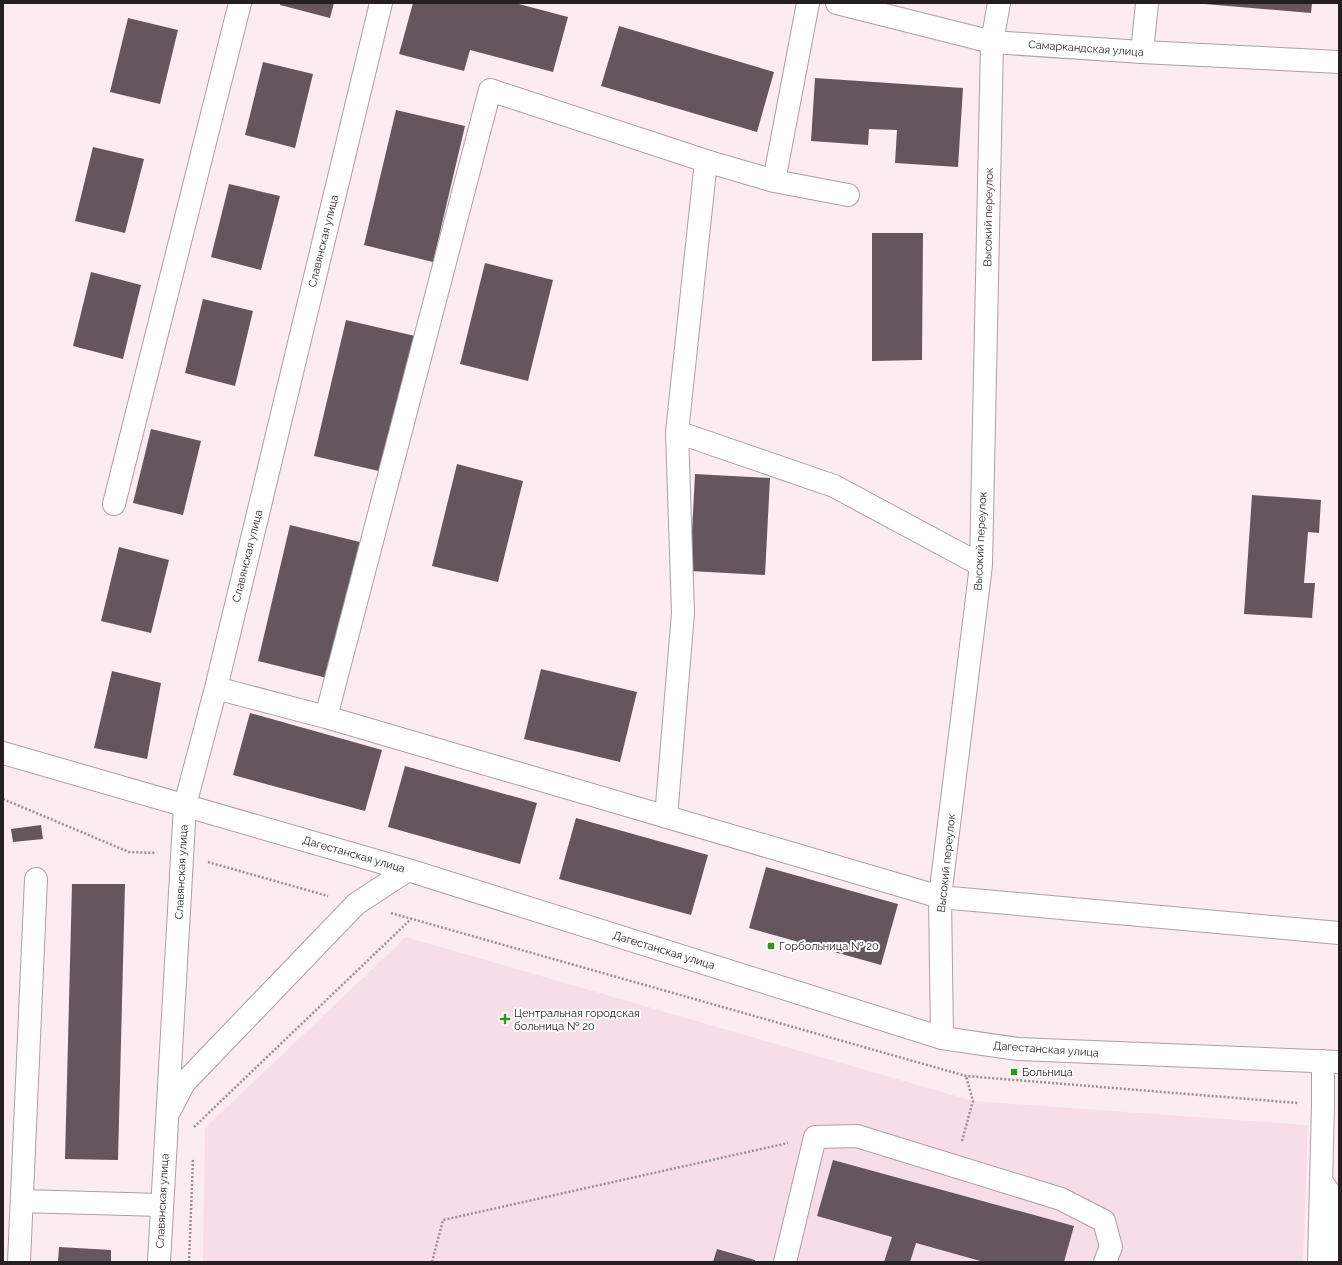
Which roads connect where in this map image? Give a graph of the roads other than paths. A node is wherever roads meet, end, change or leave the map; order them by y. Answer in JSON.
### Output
{"nodes":[{"id":1,"x":240,"y":3,"type":"edge"},
{"id":2,"x":381,"y":3,"type":"edge"},
{"id":3,"x":808,"y":3,"type":"edge"},
{"id":4,"x":837,"y":3,"type":"edge"},
{"id":5,"x":999,"y":3,"type":"edge"},
{"id":6,"x":1147,"y":3,"type":"edge"},
{"id":7,"x":992,"y":42,"type":"junction"},
{"id":8,"x":1142,"y":52,"type":"junction"},
{"id":9,"x":1339,"y":62,"type":"edge"},
{"id":10,"x":706,"y":161,"type":"junction"},
{"id":11,"x":774,"y":181,"type":"junction"},
{"id":12,"x":848,"y":195,"type":"dead end"},
{"id":13,"x":677,"y":432,"type":"junction"},
{"id":14,"x":114,"y":504,"type":"dead end"},
{"id":15,"x":981,"y":565,"type":"junction"},
{"id":16,"x":216,"y":688,"type":"junction"},
{"id":17,"x":326,"y":717,"type":"junction"},
{"id":18,"x":3,"y":753,"type":"edge"},
{"id":19,"x":185,"y":805,"type":"junction"},
{"id":20,"x":666,"y":816,"type":"junction"},
{"id":21,"x":408,"y":870,"type":"junction"},
{"id":22,"x":36,"y":879,"type":"dead end"},
{"id":23,"x":940,"y":897,"type":"junction"},
{"id":24,"x":1339,"y":933,"type":"edge"},
{"id":25,"x":942,"y":1038,"type":"junction"},
{"id":26,"x":1331,"y":1061,"type":"edge"},
{"id":27,"x":167,"y":1117,"type":"junction"},
{"id":28,"x":1321,"y":1181,"type":"junction"},
{"id":29,"x":22,"y":1201,"type":"junction"},
{"id":30,"x":161,"y":1204,"type":"junction"},
{"id":31,"x":19,"y":1262,"type":"edge"},
{"id":32,"x":159,"y":1262,"type":"edge"},
{"id":33,"x":785,"y":1262,"type":"edge"},
{"id":34,"x":1105,"y":1262,"type":"edge"},
{"id":35,"x":1319,"y":1262,"type":"edge"},
{"id":36,"x":1337,"y":1262,"type":"edge"}],
"edges":[{"from":1,"to":14,"type":"street"},
{"from":2,"to":16,"type":"street","name":"Славянская улица"},
{"from":3,"to":11,"type":"street"},
{"from":4,"to":7,"type":"street","name":"Самаркандская улица"},
{"from":5,"to":7,"type":"street","name":"Высокий переулок"},
{"from":6,"to":8,"type":"street"},
{"from":7,"to":8,"type":"street","name":"Самаркандская улица"},
{"from":7,"to":15,"type":"street","name":"Высокий переулок"},
{"from":8,"to":9,"type":"street","name":"Самаркандская улица"},
{"from":10,"to":11,"type":"street"},
{"from":10,"to":13,"type":"street"},
{"from":10,"to":17,"type":"street"},
{"from":11,"to":12,"type":"street"},
{"from":13,"to":15,"type":"street"},
{"from":13,"to":20,"type":"street"},
{"from":15,"to":23,"type":"street","name":"Высокий переулок"},
{"from":16,"to":17,"type":"street"},
{"from":16,"to":19,"type":"street","name":"Славянская улица"},
{"from":17,"to":20,"type":"street"},
{"from":18,"to":19,"type":"street","name":"Дагестанская улица"},
{"from":19,"to":21,"type":"street","name":"Дагестанская улица"},
{"from":19,"to":27,"type":"street","name":"Славянская улица"},
{"from":20,"to":23,"type":"street"},
{"from":21,"to":25,"type":"street","name":"Дагестанская улица"},
{"from":21,"to":27,"type":"street","name":"Славянская улица"},
{"from":22,"to":29,"type":"street"},
{"from":23,"to":24,"type":"street"},
{"from":23,"to":25,"type":"street","name":"Высокий переулок"},
{"from":25,"to":26,"type":"street","name":"Дагестанская улица"},
{"from":26,"to":28,"type":"street"},
{"from":27,"to":30,"type":"street","name":"Славянская улица"},
{"from":28,"to":35,"type":"street"},
{"from":28,"to":36,"type":"street"},
{"from":29,"to":30,"type":"street"},
{"from":29,"to":31,"type":"street"},
{"from":30,"to":32,"type":"street","name":"Славянская улица"},
{"from":33,"to":34,"type":"street"}]}
